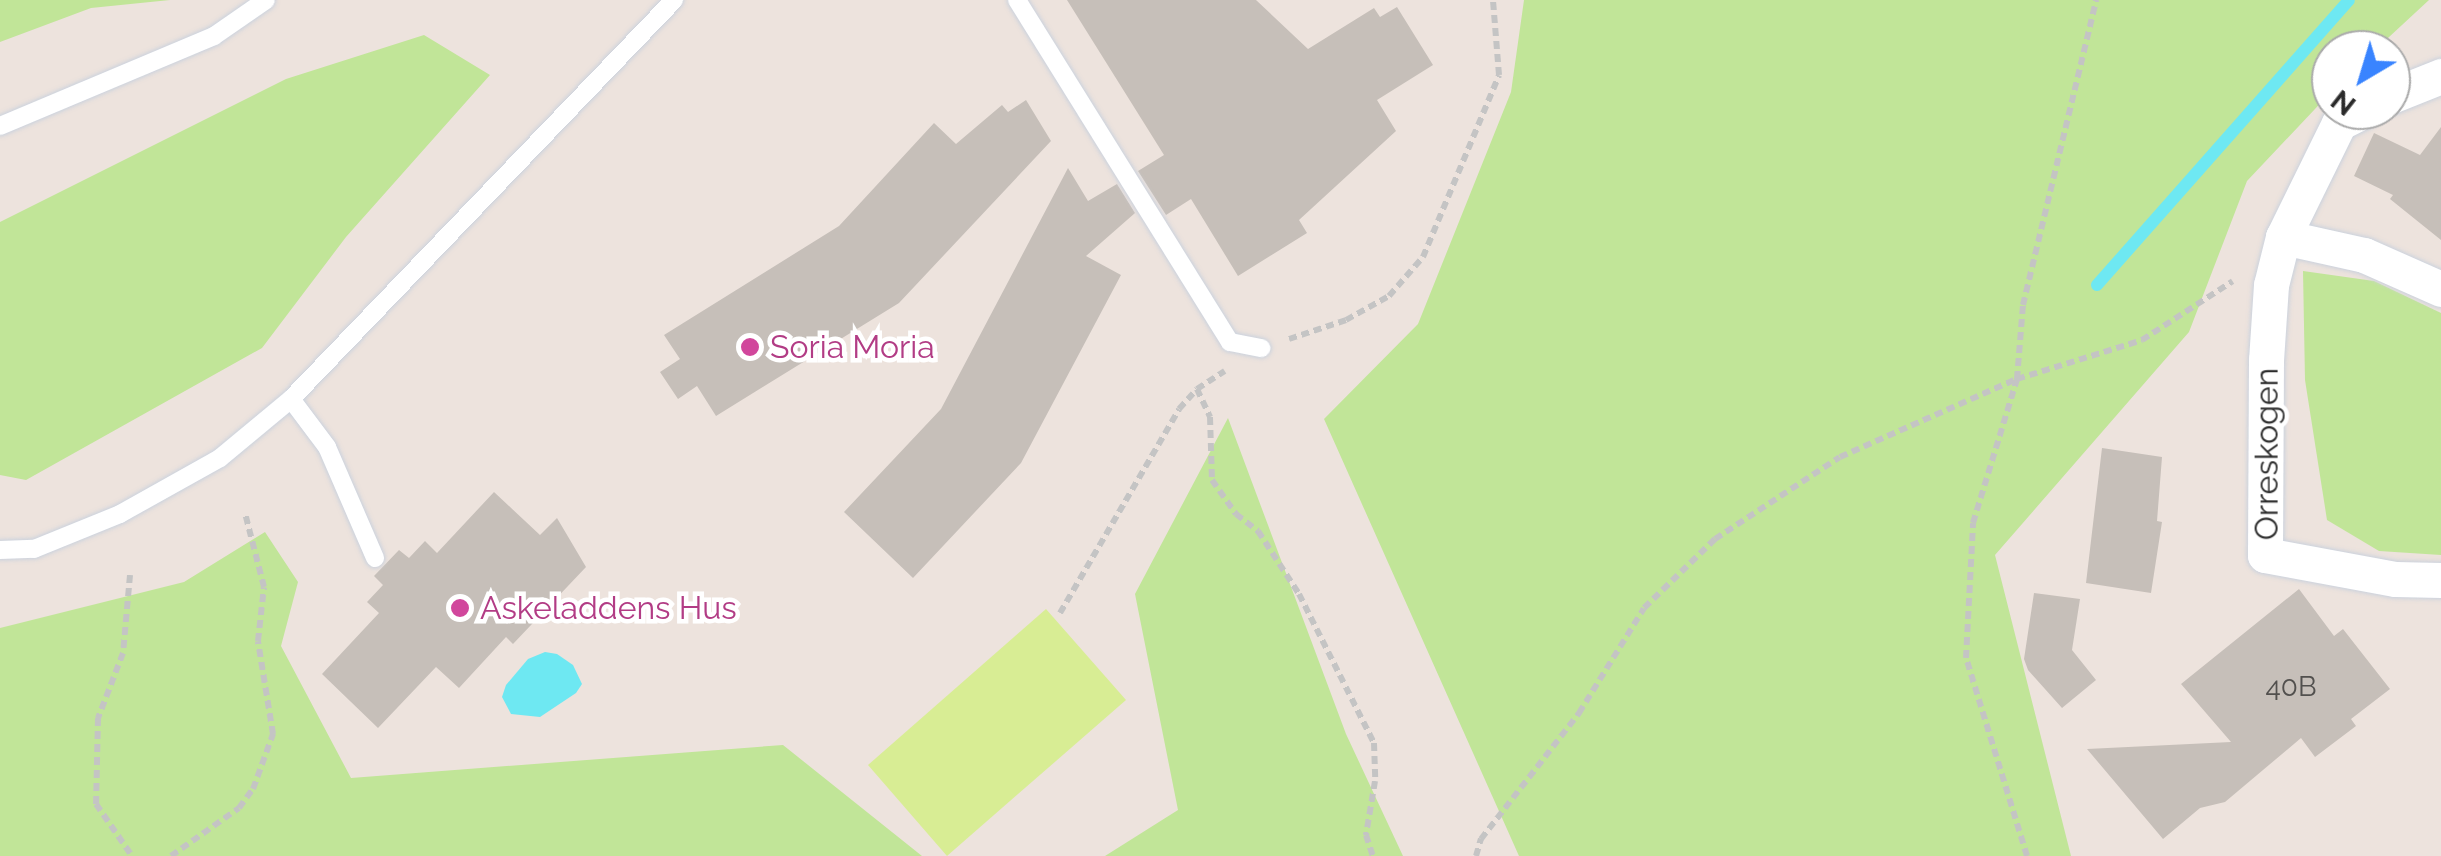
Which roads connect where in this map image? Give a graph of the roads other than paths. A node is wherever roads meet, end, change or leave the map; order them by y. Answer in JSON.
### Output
{"nodes":[{"id":1,"x":266,"y":0,"type":"edge"},
{"id":2,"x":674,"y":0,"type":"edge"},
{"id":3,"x":1017,"y":0,"type":"edge"},
{"id":4,"x":2441,"y":76,"type":"edge"},
{"id":5,"x":2411,"y":88,"type":"edge"},
{"id":6,"x":0,"y":126,"type":"edge"},
{"id":7,"x":2336,"y":130,"type":"edge"},
{"id":8,"x":2283,"y":237,"type":"junction"},
{"id":9,"x":2441,"y":289,"type":"edge"},
{"id":10,"x":1261,"y":348,"type":"road end"},
{"id":11,"x":292,"y":398,"type":"junction"},
{"id":12,"x":0,"y":550,"type":"edge"},
{"id":13,"x":375,"y":558,"type":"dead end"},
{"id":14,"x":2441,"y":580,"type":"edge"}],
"edges":[{"from":1,"to":6,"type":"lane"},
{"from":2,"to":11,"type":"lane"},
{"from":3,"to":10,"type":"lane"},
{"from":4,"to":5,"type":"street"},
{"from":7,"to":8,"type":"street","name":"Orreskogen"},
{"from":8,"to":9,"type":"street"},
{"from":8,"to":14,"type":"street","name":"Orreskogen"},
{"from":11,"to":12,"type":"lane"},
{"from":11,"to":13,"type":"lane"}]}
